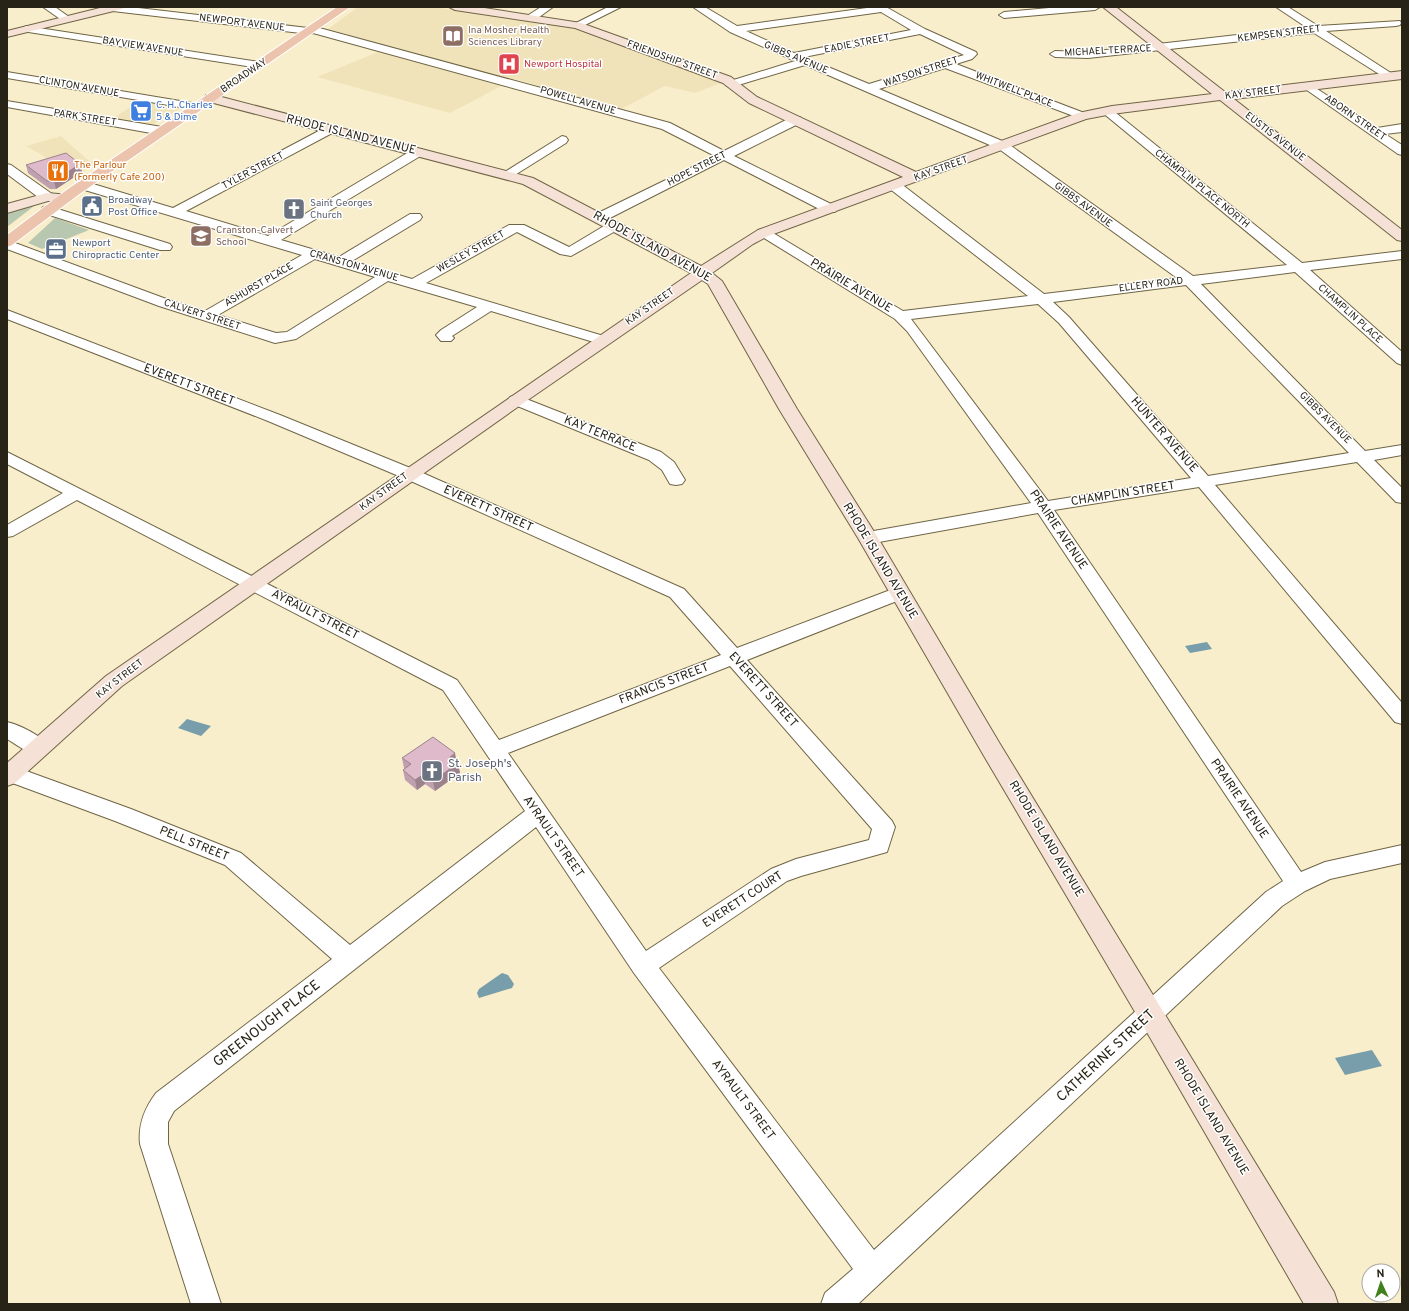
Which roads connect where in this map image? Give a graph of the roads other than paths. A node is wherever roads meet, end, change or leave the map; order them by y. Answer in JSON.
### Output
{"nodes":[{"id":1,"x":48,"y":7,"type":"edge"},
{"id":2,"x":344,"y":7,"type":"edge"},
{"id":3,"x":455,"y":7,"type":"edge"},
{"id":4,"x":548,"y":7,"type":"edge"},
{"id":5,"x":616,"y":7,"type":"edge"},
{"id":6,"x":698,"y":7,"type":"edge"},
{"id":7,"x":994,"y":7,"type":"edge"},
{"id":8,"x":1095,"y":7,"type":"edge"},
{"id":9,"x":1110,"y":7,"type":"edge"},
{"id":10,"x":1281,"y":7,"type":"edge"},
{"id":11,"x":111,"y":8,"type":"edge"},
{"id":12,"x":881,"y":8,"type":"edge"},
{"id":13,"x":1387,"y":15,"type":"dead end"},
{"id":14,"x":531,"y":18,"type":"junction"},
{"id":15,"x":67,"y":19,"type":"junction"},
{"id":16,"x":577,"y":25,"type":"junction"},
{"id":17,"x":1399,"y":25,"type":"edge"},
{"id":18,"x":26,"y":29,"type":"junction"},
{"id":19,"x":311,"y":30,"type":"junction"},
{"id":20,"x":734,"y":30,"type":"junction"},
{"id":21,"x":1318,"y":30,"type":"junction"},
{"id":22,"x":921,"y":31,"type":"junction"},
{"id":23,"x":7,"y":34,"type":"edge"},
{"id":24,"x":1162,"y":48,"type":"junction"},
{"id":25,"x":1054,"y":54,"type":"dead end"},
{"id":26,"x":793,"y":56,"type":"junction"},
{"id":27,"x":804,"y":62,"type":"junction"},
{"id":28,"x":946,"y":64,"type":"junction"},
{"id":29,"x":259,"y":65,"type":"junction"},
{"id":30,"x":7,"y":75,"type":"edge"},
{"id":31,"x":1397,"y":76,"type":"edge"},
{"id":32,"x":731,"y":84,"type":"junction"},
{"id":33,"x":1308,"y":86,"type":"junction"},
{"id":34,"x":869,"y":88,"type":"junction"},
{"id":35,"x":1223,"y":96,"type":"junction"},
{"id":36,"x":210,"y":98,"type":"junction"},
{"id":37,"x":7,"y":104,"type":"edge"},
{"id":38,"x":198,"y":107,"type":"junction"},
{"id":39,"x":1107,"y":111,"type":"junction"},
{"id":40,"x":1083,"y":116,"type":"junction"},
{"id":41,"x":796,"y":120,"type":"junction"},
{"id":42,"x":1402,"y":128,"type":"edge"},
{"id":43,"x":330,"y":129,"type":"junction"},
{"id":44,"x":162,"y":130,"type":"junction"},
{"id":45,"x":1374,"y":132,"type":"junction"},
{"id":46,"x":562,"y":140,"type":"dead end"},
{"id":47,"x":1003,"y":146,"type":"junction"},
{"id":48,"x":1402,"y":150,"type":"edge"},
{"id":49,"x":418,"y":152,"type":"junction"},
{"id":50,"x":725,"y":155,"type":"junction"},
{"id":51,"x":7,"y":168,"type":"edge"},
{"id":52,"x":506,"y":175,"type":"junction"},
{"id":53,"x":916,"y":178,"type":"junction"},
{"id":54,"x":83,"y":186,"type":"junction"},
{"id":55,"x":895,"y":186,"type":"junction"},
{"id":56,"x":65,"y":198,"type":"joint"},
{"id":57,"x":48,"y":203,"type":"junction"},
{"id":58,"x":7,"y":209,"type":"edge"},
{"id":59,"x":830,"y":209,"type":"junction"},
{"id":60,"x":175,"y":212,"type":"junction"},
{"id":61,"x":415,"y":217,"type":"dead end"},
{"id":62,"x":599,"y":218,"type":"junction"},
{"id":63,"x":614,"y":226,"type":"junction"},
{"id":64,"x":763,"y":233,"type":"junction"},
{"id":65,"x":1402,"y":237,"type":"edge"},
{"id":66,"x":269,"y":240,"type":"junction"},
{"id":67,"x":7,"y":243,"type":"edge"},
{"id":68,"x":165,"y":247,"type":"dead end"},
{"id":69,"x":313,"y":254,"type":"junction"},
{"id":70,"x":1402,"y":255,"type":"edge"},
{"id":71,"x":340,"y":262,"type":"junction"},
{"id":72,"x":1298,"y":268,"type":"junction"},
{"id":73,"x":701,"y":272,"type":"junction"},
{"id":74,"x":387,"y":275,"type":"junction"},
{"id":75,"x":1190,"y":281,"type":"junction"},
{"id":76,"x":413,"y":284,"type":"junction"},
{"id":77,"x":1041,"y":299,"type":"junction"},
{"id":78,"x":489,"y":306,"type":"junction"},
{"id":79,"x":7,"y":314,"type":"edge"},
{"id":80,"x":900,"y":316,"type":"junction"},
{"id":81,"x":206,"y":317,"type":"junction"},
{"id":82,"x":446,"y":338,"type":"dead end"},
{"id":83,"x":602,"y":340,"type":"junction"},
{"id":84,"x":1402,"y":360,"type":"edge"},
{"id":85,"x":516,"y":400,"type":"junction"},
{"id":86,"x":1402,"y":450,"type":"edge"},
{"id":87,"x":1362,"y":456,"type":"junction"},
{"id":88,"x":7,"y":458,"type":"edge"},
{"id":89,"x":409,"y":474,"type":"junction"},
{"id":90,"x":676,"y":480,"type":"dead end"},
{"id":91,"x":1203,"y":481,"type":"junction"},
{"id":92,"x":76,"y":493,"type":"junction"},
{"id":93,"x":1402,"y":498,"type":"edge"},
{"id":94,"x":1043,"y":507,"type":"junction"},
{"id":95,"x":7,"y":532,"type":"edge"},
{"id":96,"x":868,"y":538,"type":"junction"},
{"id":97,"x":253,"y":583,"type":"junction"},
{"id":98,"x":900,"y":593,"type":"junction"},
{"id":99,"x":734,"y":657,"type":"junction"},
{"id":100,"x":1402,"y":717,"type":"edge"},
{"id":101,"x":7,"y":729,"type":"edge"},
{"id":102,"x":39,"y":748,"type":"junction"},
{"id":103,"x":494,"y":750,"type":"junction"},
{"id":104,"x":9,"y":776,"type":"edge"},
{"id":105,"x":537,"y":814,"type":"junction"},
{"id":106,"x":884,"y":827,"type":"joint"},
{"id":107,"x":1402,"y":854,"type":"edge"},
{"id":108,"x":1297,"y":884,"type":"junction"},
{"id":109,"x":350,"y":960,"type":"junction"},
{"id":110,"x":643,"y":966,"type":"junction"},
{"id":111,"x":1151,"y":1014,"type":"junction"},
{"id":112,"x":872,"y":1270,"type":"junction"},
{"id":113,"x":206,"y":1304,"type":"edge"},
{"id":114,"x":836,"y":1304,"type":"edge"},
{"id":115,"x":1322,"y":1304,"type":"edge"}],
"edges":[{"from":1,"to":15,"type":"street"},
{"from":2,"to":19,"type":"main road","name":"BROADWAY"},
{"from":3,"to":14,"type":"street","name":"FRIENDSHIP STREET"},
{"from":4,"to":14,"type":"street"},
{"from":5,"to":16,"type":"street"},
{"from":6,"to":20,"type":"street","name":"GIBBS AVENUE"},
{"from":7,"to":8,"type":"street"},
{"from":9,"to":24,"type":"street","name":"EUSTIS AVENUE"},
{"from":10,"to":21,"type":"street"},
{"from":11,"to":15,"type":"street"},
{"from":11,"to":19,"type":"street","name":"NEWPORT AVENUE"},
{"from":12,"to":20,"type":"street"},
{"from":12,"to":22,"type":"street"},
{"from":13,"to":17,"type":"street"},
{"from":14,"to":16,"type":"street","name":"FRIENDSHIP STREET"},
{"from":15,"to":18,"type":"street"},
{"from":16,"to":32,"type":"street","name":"FRIENDSHIP STREET"},
{"from":17,"to":21,"type":"street","name":"KEMPSEN STREET"},
{"from":18,"to":23,"type":"street"},
{"from":18,"to":29,"type":"street","name":"BAYVIEW AVENUE"},
{"from":19,"to":29,"type":"main road","name":"BROADWAY"},
{"from":19,"to":50,"type":"street","name":"POWELL AVENUE"},
{"from":20,"to":26,"type":"street","name":"GIBBS AVENUE"},
{"from":21,"to":24,"type":"street","name":"KEMPSEN STREET"},
{"from":21,"to":31,"type":"street"},
{"from":22,"to":26,"type":"street","name":"EADIE STREET"},
{"from":22,"to":28,"type":"street","name":"WATSON STREET"},
{"from":24,"to":25,"type":"street","name":"MICHAEL TERRACE"},
{"from":24,"to":35,"type":"street","name":"EUSTIS AVENUE"},
{"from":26,"to":27,"type":"street","name":"GIBBS AVENUE"},
{"from":27,"to":32,"type":"street"},
{"from":27,"to":34,"type":"street","name":"GIBBS AVENUE"},
{"from":28,"to":34,"type":"street","name":"WATSON STREET"},
{"from":28,"to":40,"type":"street","name":"WHITWELL PLACE"},
{"from":29,"to":36,"type":"main road","name":"BROADWAY"},
{"from":30,"to":38,"type":"street","name":"CLINTON AVENUE"},
{"from":31,"to":33,"type":"street","name":"KAY STREET"},
{"from":32,"to":41,"type":"street","name":"FRIENDSHIP STREET"},
{"from":33,"to":35,"type":"street","name":"KAY STREET"},
{"from":33,"to":45,"type":"street","name":"ABORN STREET"},
{"from":34,"to":47,"type":"street","name":"GIBBS AVENUE"},
{"from":35,"to":39,"type":"street","name":"KAY STREET"},
{"from":35,"to":65,"type":"street","name":"EUSTIS AVENUE"},
{"from":36,"to":38,"type":"main road","name":"BROADWAY"},
{"from":36,"to":43,"type":"street","name":"RHODE ISLAND AVENUE"},
{"from":37,"to":44,"type":"street","name":"PARK STREET"},
{"from":38,"to":44,"type":"main road","name":"BROADWAY"},
{"from":39,"to":40,"type":"street","name":"KAY STREET"},
{"from":39,"to":72,"type":"street","name":"CHAMPLIN PLACE NORTH"},
{"from":40,"to":47,"type":"street","name":"KAY STREET"},
{"from":41,"to":50,"type":"street","name":"HOPE STREET"},
{"from":41,"to":53,"type":"street","name":"FRIENDSHIP STREET"},
{"from":42,"to":45,"type":"street"},
{"from":43,"to":49,"type":"street","name":"RHODE ISLAND AVENUE"},
{"from":43,"to":60,"type":"street","name":"TYLER STREET"},
{"from":44,"to":54,"type":"main road","name":"BROADWAY"},
{"from":45,"to":48,"type":"street","name":"ABORN STREET"},
{"from":46,"to":52,"type":"street"},
{"from":47,"to":53,"type":"street","name":"KAY STREET"},
{"from":47,"to":75,"type":"street","name":"GIBBS AVENUE"},
{"from":49,"to":52,"type":"street","name":"RHODE ISLAND AVENUE"},
{"from":49,"to":66,"type":"street"},
{"from":50,"to":59,"type":"street","name":"POWELL AVENUE"},
{"from":50,"to":62,"type":"street","name":"HOPE STREET"},
{"from":51,"to":57,"type":"street"},
{"from":52,"to":62,"type":"street","name":"RHODE ISLAND AVENUE"},
{"from":53,"to":55,"type":"street","name":"KAY STREET"},
{"from":54,"to":56,"type":"main road","name":"BROADWAY"},
{"from":54,"to":60,"type":"street","name":"CRANSTON AVENUE"},
{"from":55,"to":59,"type":"street","name":"KAY STREET"},
{"from":55,"to":77,"type":"street","name":"HUNTER AVENUE"},
{"from":56,"to":57,"type":"street"},
{"from":57,"to":58,"type":"street"},
{"from":57,"to":67,"type":"main road"},
{"from":57,"to":68,"type":"street"},
{"from":59,"to":64,"type":"street","name":"KAY STREET"},
{"from":60,"to":66,"type":"street","name":"CRANSTON AVENUE"},
{"from":61,"to":71,"type":"street"},
{"from":62,"to":63,"type":"street","name":"RHODE ISLAND AVENUE"},
{"from":63,"to":73,"type":"street","name":"RHODE ISLAND AVENUE"},
{"from":63,"to":76,"type":"street","name":"WESLEY STREET"},
{"from":64,"to":73,"type":"street","name":"KAY STREET"},
{"from":64,"to":80,"type":"street","name":"PRAIRIE AVENUE"},
{"from":66,"to":69,"type":"street","name":"CRANSTON AVENUE"},
{"from":67,"to":81,"type":"street","name":"CALVERT STREET"},
{"from":69,"to":71,"type":"street","name":"CRANSTON AVENUE"},
{"from":69,"to":81,"type":"street","name":"ASHURST PLACE"},
{"from":70,"to":72,"type":"street","name":"ELLERY ROAD"},
{"from":71,"to":74,"type":"street","name":"CRANSTON AVENUE"},
{"from":72,"to":75,"type":"street","name":"ELLERY ROAD"},
{"from":72,"to":84,"type":"street","name":"CHAMPLIN PLACE"},
{"from":73,"to":83,"type":"street","name":"KAY STREET"},
{"from":73,"to":96,"type":"street","name":"RHODE ISLAND AVENUE"},
{"from":74,"to":76,"type":"street","name":"CRANSTON AVENUE"},
{"from":74,"to":81,"type":"street","name":"CALVERT STREET"},
{"from":75,"to":77,"type":"street","name":"ELLERY ROAD"},
{"from":75,"to":87,"type":"street","name":"GIBBS AVENUE"},
{"from":76,"to":78,"type":"street","name":"CRANSTON AVENUE"},
{"from":77,"to":80,"type":"street","name":"ELLERY ROAD"},
{"from":77,"to":91,"type":"street","name":"HUNTER AVENUE"},
{"from":78,"to":82,"type":"street"},
{"from":78,"to":83,"type":"street","name":"CRANSTON AVENUE"},
{"from":79,"to":89,"type":"street","name":"EVERETT STREET"},
{"from":80,"to":94,"type":"street","name":"PRAIRIE AVENUE"},
{"from":83,"to":85,"type":"street","name":"KAY STREET"},
{"from":85,"to":89,"type":"street","name":"KAY STREET"},
{"from":85,"to":90,"type":"street","name":"KAY TERRACE"},
{"from":86,"to":87,"type":"street","name":"CHAMPLIN STREET"},
{"from":87,"to":91,"type":"street","name":"CHAMPLIN STREET"},
{"from":87,"to":93,"type":"street","name":"GIBBS AVENUE"},
{"from":88,"to":92,"type":"street","name":"AYRAULT STREET"},
{"from":89,"to":97,"type":"street","name":"KAY STREET"},
{"from":89,"to":99,"type":"street","name":"EVERETT STREET"},
{"from":91,"to":94,"type":"street","name":"CHAMPLIN STREET"},
{"from":91,"to":100,"type":"street","name":"HUNTER AVENUE"},
{"from":92,"to":95,"type":"street"},
{"from":92,"to":97,"type":"street","name":"AYRAULT STREET"},
{"from":94,"to":96,"type":"street","name":"CHAMPLIN STREET"},
{"from":94,"to":108,"type":"street","name":"PRAIRIE AVENUE"},
{"from":96,"to":98,"type":"street","name":"RHODE ISLAND AVENUE"},
{"from":97,"to":102,"type":"street","name":"KAY STREET"},
{"from":97,"to":103,"type":"street","name":"AYRAULT STREET"},
{"from":98,"to":99,"type":"street","name":"FRANCIS STREET"},
{"from":98,"to":111,"type":"street","name":"RHODE ISLAND AVENUE"},
{"from":99,"to":103,"type":"street","name":"FRANCIS STREET"},
{"from":99,"to":106,"type":"street","name":"EVERETT STREET"},
{"from":101,"to":102,"type":"street"},
{"from":102,"to":104,"type":"street","name":"KAY STREET"},
{"from":103,"to":105,"type":"street","name":"AYRAULT STREET"},
{"from":104,"to":109,"type":"street","name":"PELL STREET"},
{"from":105,"to":109,"type":"street","name":"GREENOUGH PLACE"},
{"from":105,"to":110,"type":"street","name":"AYRAULT STREET"},
{"from":106,"to":110,"type":"street","name":"EVERETT COURT"},
{"from":107,"to":108,"type":"street","name":"CATHERINE STREET"},
{"from":108,"to":111,"type":"street","name":"CATHERINE STREET"},
{"from":109,"to":113,"type":"street","name":"GREENOUGH PLACE"},
{"from":110,"to":112,"type":"street","name":"AYRAULT STREET"},
{"from":111,"to":112,"type":"street","name":"CATHERINE STREET"},
{"from":111,"to":115,"type":"street","name":"RHODE ISLAND AVENUE"},
{"from":112,"to":114,"type":"street","name":"CATHERINE STREET"}]}
